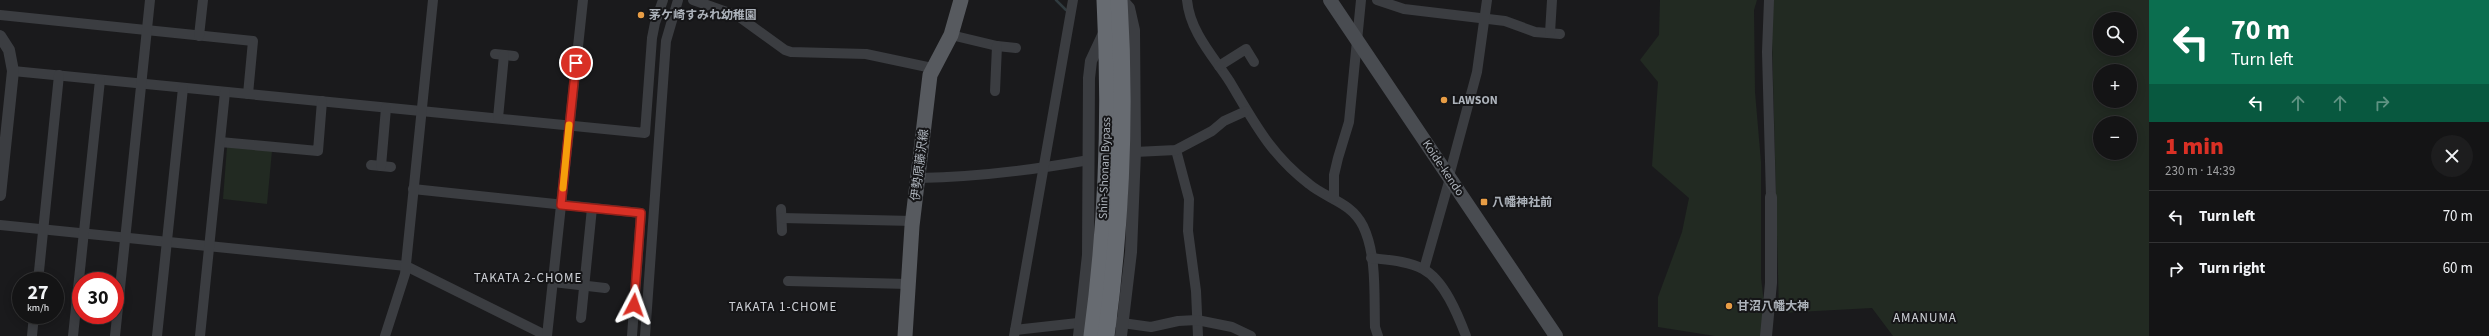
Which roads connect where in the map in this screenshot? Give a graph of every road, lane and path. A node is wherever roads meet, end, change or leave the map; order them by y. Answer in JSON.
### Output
{"nodes":[{"id":1,"x":150,"y":0,"type":"edge"},
{"id":2,"x":203,"y":0,"type":"edge"},
{"id":3,"x":433,"y":0,"type":"edge"},
{"id":4,"x":583,"y":0,"type":"edge"},
{"id":5,"x":663,"y":0,"type":"edge"},
{"id":6,"x":678,"y":0,"type":"edge"},
{"id":7,"x":694,"y":0,"type":"edge"},
{"id":8,"x":962,"y":0,"type":"edge"},
{"id":9,"x":1073,"y":0,"type":"edge"},
{"id":10,"x":1106,"y":0,"type":"edge"},
{"id":11,"x":1120,"y":0,"type":"edge"},
{"id":12,"x":1187,"y":0,"type":"edge"},
{"id":13,"x":1330,"y":0,"type":"edge"},
{"id":14,"x":1361,"y":0,"type":"edge"},
{"id":15,"x":1377,"y":0,"type":"edge"},
{"id":16,"x":1487,"y":0,"type":"edge"},
{"id":17,"x":1552,"y":0,"type":"edge"},
{"id":18,"x":1769,"y":0,"type":"edge"},
{"id":19,"x":0,"y":15,"type":"edge"},
{"id":20,"x":1484,"y":19,"type":"junction"},
{"id":21,"x":147,"y":30,"type":"junction"},
{"id":22,"x":951,"y":34,"type":"junction"},
{"id":23,"x":0,"y":36,"type":"edge"},
{"id":24,"x":199,"y":36,"type":"junction"},
{"id":25,"x":1356,"y":37,"type":"junction"},
{"id":26,"x":997,"y":46,"type":"junction"},
{"id":27,"x":1016,"y":48,"type":"dead end"},
{"id":28,"x":504,"y":55,"type":"dead end"},
{"id":29,"x":1254,"y":62,"type":"dead end"},
{"id":30,"x":1219,"y":66,"type":"junction"},
{"id":31,"x":932,"y":68,"type":"junction"},
{"id":32,"x":13,"y":71,"type":"junction"},
{"id":33,"x":59,"y":76,"type":"junction"},
{"id":34,"x":100,"y":80,"type":"junction"},
{"id":35,"x":142,"y":84,"type":"junction"},
{"id":36,"x":183,"y":88,"type":"junction"},
{"id":37,"x":995,"y":91,"type":"dead end"},
{"id":38,"x":225,"y":92,"type":"junction"},
{"id":39,"x":248,"y":94,"type":"junction"},
{"id":40,"x":322,"y":102,"type":"junction"},
{"id":41,"x":386,"y":108,"type":"junction"},
{"id":42,"x":421,"y":110,"type":"junction"},
{"id":43,"x":1246,"y":111,"type":"junction"},
{"id":44,"x":498,"y":118,"type":"junction"},
{"id":45,"x":569,"y":126,"type":"junction"},
{"id":46,"x":220,"y":142,"type":"junction"},
{"id":47,"x":1176,"y":150,"type":"junction"},
{"id":48,"x":2,"y":151,"type":"edge"},
{"id":49,"x":1135,"y":152,"type":"junction"},
{"id":50,"x":1089,"y":160,"type":"junction"},
{"id":51,"x":381,"y":166,"type":"dead end"},
{"id":52,"x":1044,"y":168,"type":"junction"},
{"id":53,"x":1450,"y":177,"type":"junction"},
{"id":54,"x":919,"y":178,"type":"junction"},
{"id":55,"x":413,"y":189,"type":"junction"},
{"id":56,"x":0,"y":195,"type":"edge"},
{"id":57,"x":1771,"y":197,"type":"joint"},
{"id":58,"x":1334,"y":198,"type":"junction"},
{"id":59,"x":561,"y":205,"type":"junction"},
{"id":60,"x":592,"y":208,"type":"junction"},
{"id":61,"x":913,"y":221,"type":"junction"},
{"id":62,"x":0,"y":226,"type":"edge"},
{"id":63,"x":43,"y":230,"type":"junction"},
{"id":64,"x":782,"y":231,"type":"dead end"},
{"id":65,"x":84,"y":234,"type":"junction"},
{"id":66,"x":126,"y":238,"type":"junction"},
{"id":67,"x":167,"y":242,"type":"junction"},
{"id":68,"x":209,"y":247,"type":"junction"},
{"id":69,"x":1371,"y":258,"type":"junction"},
{"id":70,"x":406,"y":266,"type":"junction"},
{"id":71,"x":1424,"y":269,"type":"junction"},
{"id":72,"x":39,"y":272,"type":"edge"},
{"id":73,"x":788,"y":281,"type":"dead end"},
{"id":74,"x":553,"y":282,"type":"junction"},
{"id":75,"x":908,"y":284,"type":"junction"},
{"id":76,"x":585,"y":286,"type":"junction"},
{"id":77,"x":605,"y":288,"type":"dead end"},
{"id":78,"x":581,"y":318,"type":"dead end"},
{"id":79,"x":1197,"y":320,"type":"junction"},
{"id":80,"x":1081,"y":322,"type":"junction"},
{"id":81,"x":1123,"y":322,"type":"junction"},
{"id":82,"x":33,"y":324,"type":"edge"},
{"id":83,"x":1014,"y":333,"type":"edge"},
{"id":84,"x":32,"y":336,"type":"edge"},
{"id":85,"x":73,"y":336,"type":"edge"},
{"id":86,"x":115,"y":336,"type":"edge"},
{"id":87,"x":157,"y":336,"type":"edge"},
{"id":88,"x":200,"y":336,"type":"edge"},
{"id":89,"x":385,"y":336,"type":"edge"},
{"id":90,"x":547,"y":336,"type":"edge"},
{"id":91,"x":632,"y":336,"type":"edge"},
{"id":92,"x":645,"y":336,"type":"edge"},
{"id":93,"x":905,"y":336,"type":"edge"},
{"id":94,"x":1079,"y":336,"type":"edge"},
{"id":95,"x":1092,"y":336,"type":"edge"},
{"id":96,"x":1106,"y":336,"type":"edge"},
{"id":97,"x":1121,"y":336,"type":"edge"},
{"id":98,"x":1198,"y":336,"type":"edge"},
{"id":99,"x":1251,"y":336,"type":"edge"},
{"id":100,"x":1378,"y":336,"type":"edge"},
{"id":101,"x":1466,"y":336,"type":"edge"},
{"id":102,"x":1556,"y":336,"type":"edge"},
{"id":103,"x":1766,"y":336,"type":"edge"}],
"edges":[{"from":1,"to":21,"type":"street"},
{"from":2,"to":24,"type":"street"},
{"from":3,"to":42,"type":"street"},
{"from":4,"to":45,"type":"street"},
{"from":5,"to":45,"type":"street"},
{"from":6,"to":92,"type":"street"},
{"from":7,"to":31,"type":"street"},
{"from":8,"to":22,"type":"main road","name":"伊勢原藤沢線"},
{"from":9,"to":52,"type":"street"},
{"from":10,"to":50,"type":"street"},
{"from":10,"to":95,"type":"highway","name":"Shin-Shonan Bypass"},
{"from":11,"to":49,"type":"street"},
{"from":11,"to":96,"type":"highway","name":"Shin-Shonan Bypass"},
{"from":12,"to":30,"type":"street"},
{"from":13,"to":25,"type":"main road","name":"Koide-kendo"},
{"from":14,"to":25,"type":"street"},
{"from":15,"to":20,"type":"street"},
{"from":16,"to":20,"type":"street"},
{"from":17,"to":20,"type":"street"},
{"from":18,"to":57,"type":"street"},
{"from":19,"to":21,"type":"street"},
{"from":20,"to":53,"type":"street"},
{"from":21,"to":24,"type":"street"},
{"from":21,"to":35,"type":"street"},
{"from":22,"to":26,"type":"street"},
{"from":22,"to":31,"type":"main road","name":"伊勢原藤沢線"},
{"from":23,"to":32,"type":"street"},
{"from":24,"to":39,"type":"street"},
{"from":25,"to":53,"type":"main road","name":"Koide-kendo"},
{"from":25,"to":58,"type":"street"},
{"from":26,"to":27,"type":"street"},
{"from":26,"to":37,"type":"street"},
{"from":28,"to":44,"type":"street"},
{"from":29,"to":30,"type":"street"},
{"from":30,"to":43,"type":"street"},
{"from":31,"to":54,"type":"main road","name":"伊勢原藤沢線"},
{"from":32,"to":33,"type":"street"},
{"from":32,"to":48,"type":"street"},
{"from":33,"to":34,"type":"street"},
{"from":33,"to":63,"type":"street"},
{"from":34,"to":35,"type":"street"},
{"from":34,"to":65,"type":"street"},
{"from":35,"to":36,"type":"street"},
{"from":35,"to":66,"type":"street"},
{"from":36,"to":38,"type":"street"},
{"from":36,"to":67,"type":"street"},
{"from":38,"to":39,"type":"street"},
{"from":38,"to":46,"type":"street"},
{"from":39,"to":40,"type":"street"},
{"from":40,"to":41,"type":"street"},
{"from":40,"to":46,"type":"street"},
{"from":41,"to":42,"type":"street"},
{"from":41,"to":51,"type":"street"},
{"from":42,"to":44,"type":"street"},
{"from":42,"to":55,"type":"street"},
{"from":43,"to":47,"type":"street"},
{"from":43,"to":58,"type":"street"},
{"from":44,"to":45,"type":"street"},
{"from":45,"to":59,"type":"street"},
{"from":46,"to":68,"type":"street"},
{"from":47,"to":49,"type":"street"},
{"from":47,"to":79,"type":"street"},
{"from":48,"to":56,"type":"street"},
{"from":49,"to":81,"type":"street"},
{"from":50,"to":52,"type":"street"},
{"from":50,"to":80,"type":"street"},
{"from":52,"to":54,"type":"street"},
{"from":52,"to":83,"type":"street"},
{"from":53,"to":71,"type":"street"},
{"from":53,"to":102,"type":"main road","name":"Koide-kendo"},
{"from":54,"to":61,"type":"main road","name":"伊勢原藤沢線"},
{"from":55,"to":59,"type":"street"},
{"from":55,"to":70,"type":"street"},
{"from":57,"to":103,"type":"street"},
{"from":58,"to":69,"type":"street"},
{"from":59,"to":60,"type":"street"},
{"from":59,"to":74,"type":"street"},
{"from":60,"to":76,"type":"street"},
{"from":60,"to":91,"type":"street"},
{"from":61,"to":64,"type":"street"},
{"from":61,"to":75,"type":"main road","name":"伊勢原藤沢線"},
{"from":62,"to":63,"type":"street"},
{"from":63,"to":65,"type":"street"},
{"from":63,"to":72,"type":"street"},
{"from":65,"to":66,"type":"street"},
{"from":65,"to":85,"type":"street"},
{"from":66,"to":67,"type":"street"},
{"from":66,"to":86,"type":"street"},
{"from":67,"to":68,"type":"street"},
{"from":67,"to":87,"type":"street"},
{"from":68,"to":70,"type":"street"},
{"from":68,"to":88,"type":"street"},
{"from":69,"to":71,"type":"street"},
{"from":69,"to":100,"type":"street"},
{"from":70,"to":89,"type":"street"},
{"from":70,"to":90,"type":"street"},
{"from":71,"to":101,"type":"street"},
{"from":73,"to":75,"type":"street"},
{"from":74,"to":76,"type":"street"},
{"from":74,"to":90,"type":"street"},
{"from":75,"to":93,"type":"main road","name":"伊勢原藤沢線"},
{"from":76,"to":77,"type":"street"},
{"from":76,"to":78,"type":"street"},
{"from":79,"to":81,"type":"street"},
{"from":79,"to":98,"type":"street"},
{"from":79,"to":99,"type":"street"},
{"from":80,"to":81,"type":"street"},
{"from":80,"to":83,"type":"street"},
{"from":80,"to":94,"type":"street"},
{"from":81,"to":97,"type":"street"},
{"from":82,"to":84,"type":"street"}]}
